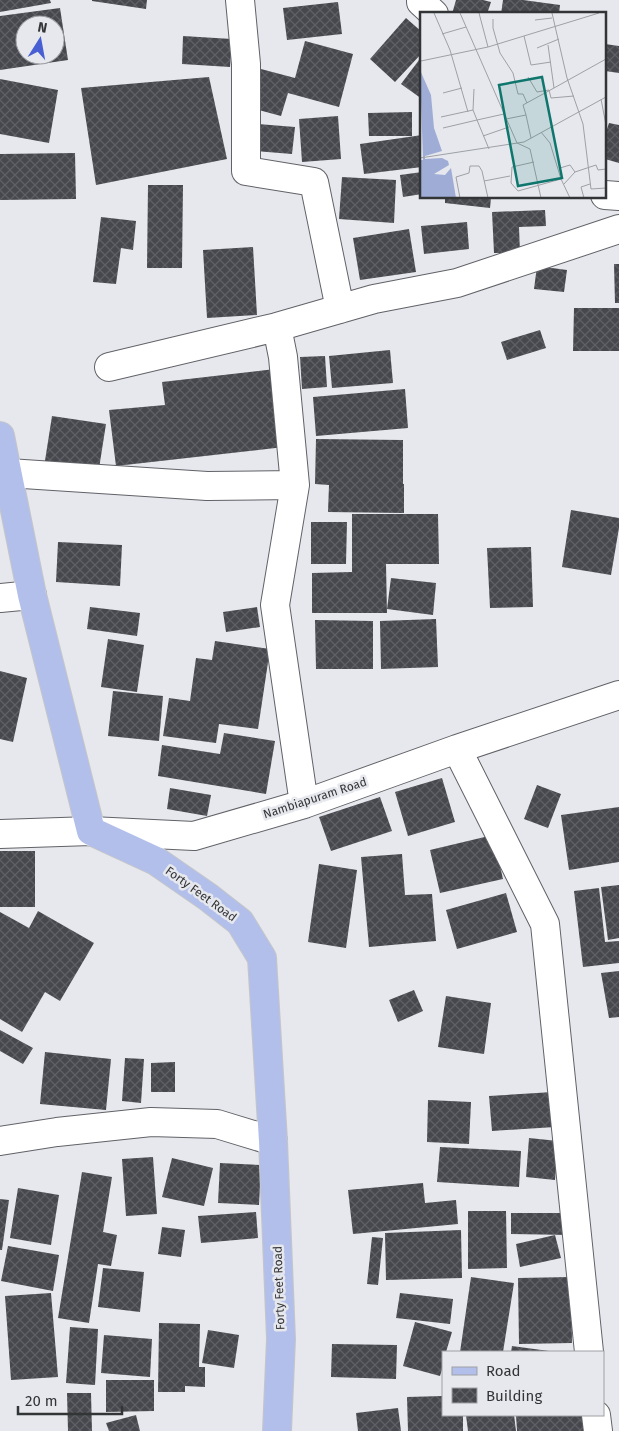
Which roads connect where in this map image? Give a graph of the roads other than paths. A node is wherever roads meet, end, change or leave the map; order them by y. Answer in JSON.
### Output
{"nodes":[{"id":1,"x":240,"y":0,"type":"edge"},
{"id":2,"x":421,"y":0,"type":"edge"},
{"id":3,"x":432,"y":12,"type":"edge"},
{"id":4,"x":606,"y":195,"type":"edge"},
{"id":5,"x":619,"y":196,"type":"edge"},
{"id":6,"x":619,"y":229,"type":"edge"},
{"id":7,"x":340,"y":309,"type":"junction"},
{"id":8,"x":278,"y":327,"type":"junction"},
{"id":9,"x":109,"y":367,"type":"dead end"},
{"id":10,"x":0,"y":436,"type":"edge"},
{"id":11,"x":8,"y":473,"type":"junction"},
{"id":12,"x":295,"y":485,"type":"junction"},
{"id":13,"x":32,"y":595,"type":"junction"},
{"id":14,"x":0,"y":598,"type":"edge"},
{"id":15,"x":619,"y":695,"type":"edge"},
{"id":16,"x":457,"y":750,"type":"junction"},
{"id":17,"x":304,"y":804,"type":"junction"},
{"id":18,"x":90,"y":831,"type":"junction"},
{"id":19,"x":0,"y":834,"type":"edge"},
{"id":20,"x":273,"y":1141,"type":"junction"},
{"id":21,"x":0,"y":1142,"type":"edge"},
{"id":22,"x":589,"y":1351,"type":"edge"},
{"id":23,"x":596,"y":1416,"type":"edge"},
{"id":24,"x":277,"y":1431,"type":"edge"},
{"id":25,"x":598,"y":1431,"type":"edge"}],
"edges":[{"from":1,"to":7,"type":"street"},
{"from":2,"to":3,"type":"street"},
{"from":4,"to":5,"type":"street"},
{"from":6,"to":7,"type":"street"},
{"from":7,"to":8,"type":"street"},
{"from":8,"to":9,"type":"street"},
{"from":8,"to":12,"type":"street"},
{"from":10,"to":11,"type":"main road"},
{"from":11,"to":12,"type":"street"},
{"from":11,"to":13,"type":"main road"},
{"from":12,"to":17,"type":"street"},
{"from":13,"to":14,"type":"street"},
{"from":13,"to":18,"type":"main road"},
{"from":15,"to":16,"type":"street","name":"Nambiapuram Road"},
{"from":16,"to":17,"type":"street","name":"Nambiapuram Road"},
{"from":16,"to":22,"type":"street"},
{"from":17,"to":18,"type":"street","name":"Nambiapuram Road"},
{"from":18,"to":19,"type":"street","name":"Nambiapuram Road"},
{"from":18,"to":20,"type":"main road","name":"Forty Feet Road"},
{"from":20,"to":21,"type":"street"},
{"from":20,"to":24,"type":"main road","name":"Forty Feet Road"},
{"from":23,"to":25,"type":"street"}]}
